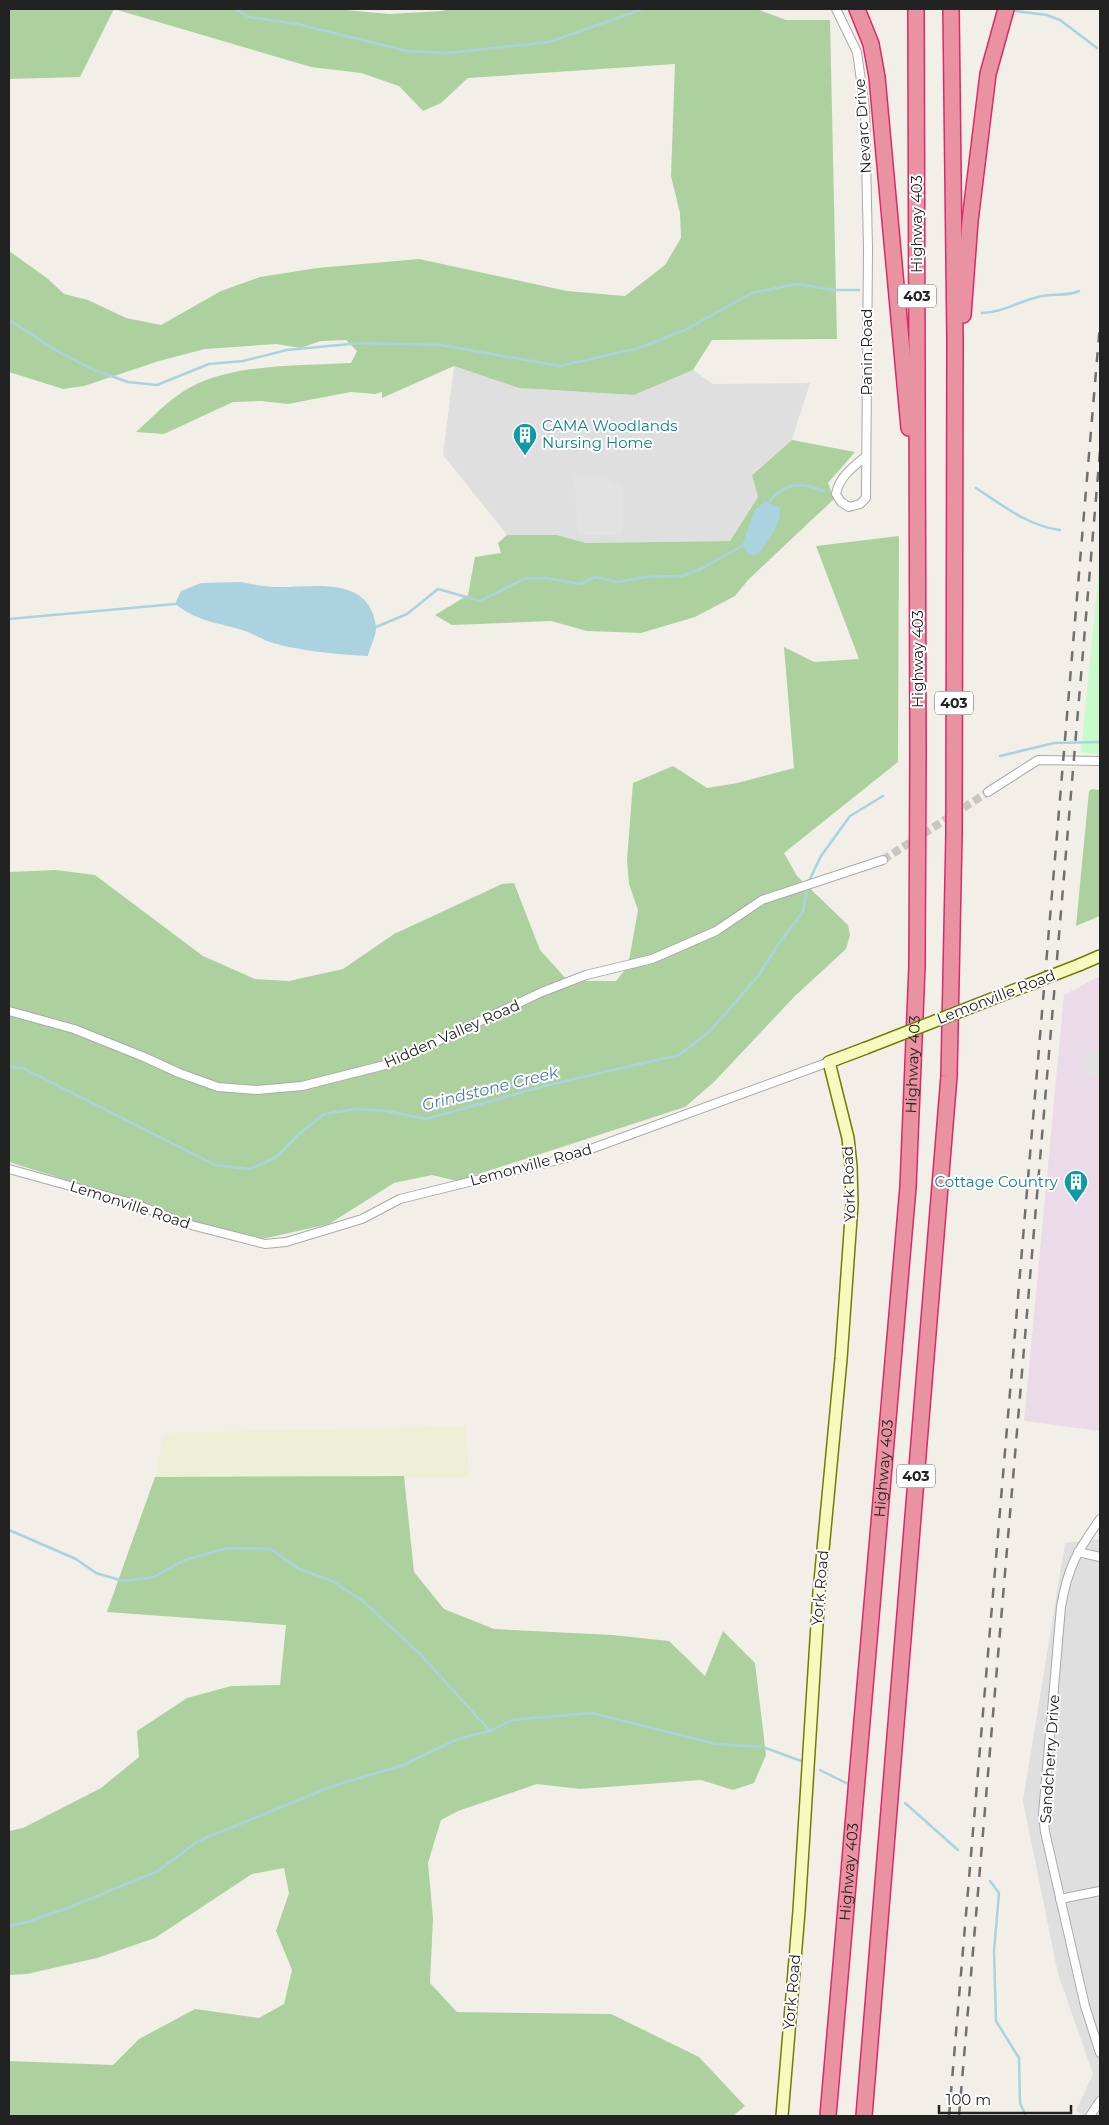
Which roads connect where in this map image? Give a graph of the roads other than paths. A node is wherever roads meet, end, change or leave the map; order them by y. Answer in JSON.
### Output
{"nodes":[{"id":1,"x":836,"y":9,"type":"edge"},
{"id":2,"x":857,"y":9,"type":"edge"},
{"id":3,"x":916,"y":9,"type":"edge"},
{"id":4,"x":951,"y":9,"type":"edge"},
{"id":5,"x":1006,"y":9,"type":"edge"},
{"id":6,"x":868,"y":249,"type":"joint"},
{"id":7,"x":954,"y":444,"type":"junction"},
{"id":8,"x":866,"y":456,"type":"junction"},
{"id":9,"x":918,"y":584,"type":"junction"},
{"id":10,"x":1100,"y":761,"type":"edge"},
{"id":11,"x":988,"y":792,"type":"tunnel mouth"},
{"id":12,"x":883,"y":860,"type":"tunnel mouth"},
{"id":13,"x":1100,"y":956,"type":"edge"},
{"id":14,"x":9,"y":1011,"type":"edge"},
{"id":15,"x":829,"y":1062,"type":"junction"},
{"id":16,"x":9,"y":1169,"type":"edge"},
{"id":17,"x":1100,"y":1519,"type":"edge"},
{"id":18,"x":1078,"y":1552,"type":"junction"},
{"id":19,"x":1100,"y":1557,"type":"edge"},
{"id":20,"x":1100,"y":1891,"type":"edge"},
{"id":21,"x":1060,"y":1899,"type":"junction"},
{"id":22,"x":1100,"y":2053,"type":"edge"},
{"id":23,"x":1100,"y":2101,"type":"edge"},
{"id":24,"x":782,"y":2116,"type":"edge"},
{"id":25,"x":828,"y":2116,"type":"edge"},
{"id":26,"x":864,"y":2116,"type":"edge"},
{"id":27,"x":1090,"y":2116,"type":"edge"}],
"edges":[{"from":1,"to":6,"type":"street","name":"Nevarc Drive"},
{"from":2,"to":9,"type":"highway"},
{"from":3,"to":9,"type":"highway","name":"Highway 403","number":"403"},
{"from":4,"to":7,"type":"highway","number":"403"},
{"from":5,"to":7,"type":"highway"},
{"from":6,"to":8,"type":"street","name":"Panin Road"},
{"from":7,"to":26,"type":"highway","number":"403"},
{"from":8,"to":8,"type":"street","name":"Panin Road"},
{"from":9,"to":25,"type":"highway","name":"Highway 403","number":"403"},
{"from":10,"to":11,"type":"street"},
{"from":12,"to":14,"type":"street","name":"Hidden Valley Road"},
{"from":13,"to":15,"type":"street","name":"Lemonville Road","bridge":true},
{"from":15,"to":16,"type":"street","name":"Lemonville Road"},
{"from":15,"to":24,"type":"street","name":"York Road"},
{"from":17,"to":18,"type":"street","name":"Sandcherry Drive"},
{"from":18,"to":19,"type":"street"},
{"from":18,"to":21,"type":"street","name":"Sandcherry Drive"},
{"from":20,"to":21,"type":"street"},
{"from":21,"to":22,"type":"street","name":"Sandcherry Drive"},
{"from":23,"to":27,"type":"street"}]}
